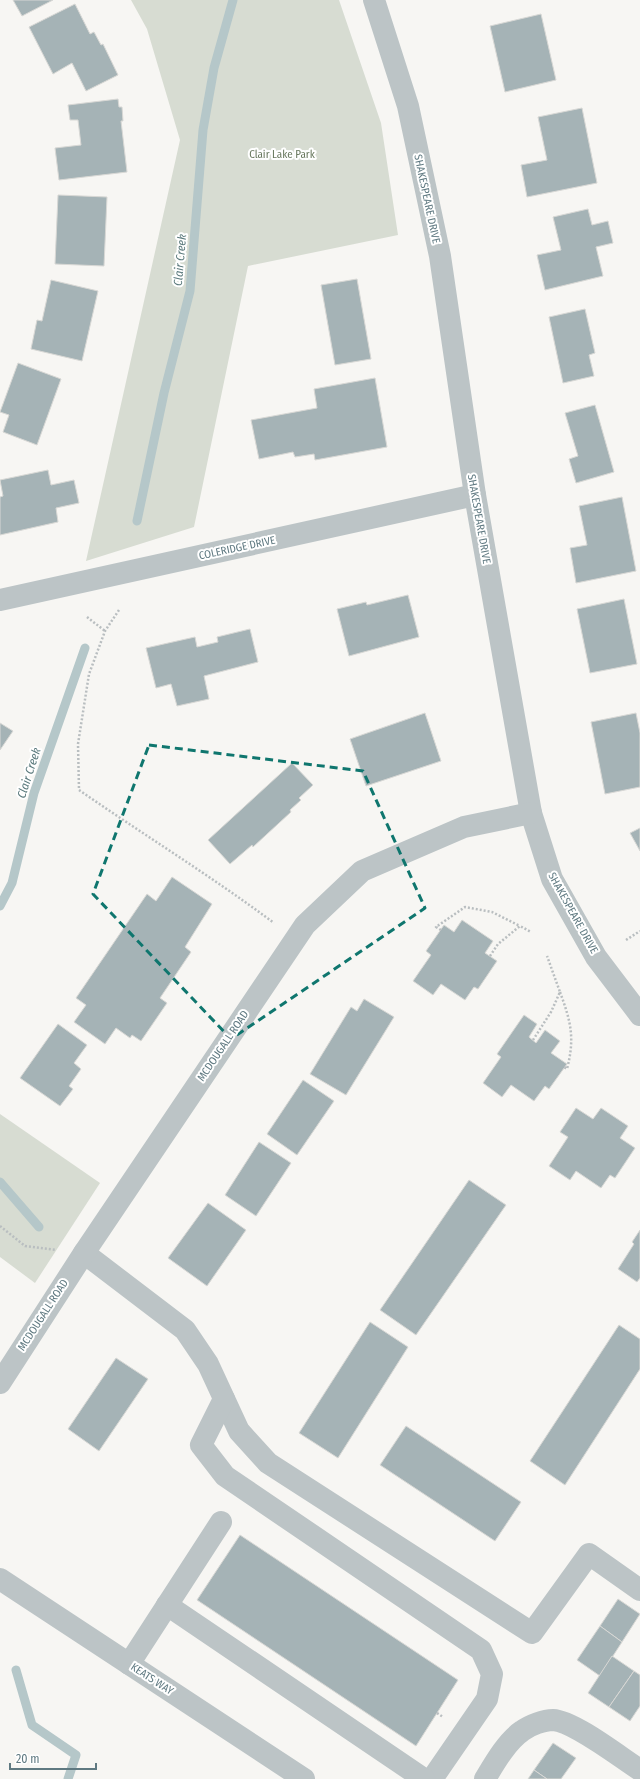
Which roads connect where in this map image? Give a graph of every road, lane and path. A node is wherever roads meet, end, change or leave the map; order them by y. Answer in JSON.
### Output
{"nodes":[{"id":1,"x":374,"y":0,"type":"edge"},
{"id":2,"x":475,"y":495,"type":"junction"},
{"id":3,"x":0,"y":600,"type":"edge"},
{"id":4,"x":119,"y":610,"type":"dead end"},
{"id":5,"x":86,"y":617,"type":"dead end"},
{"id":6,"x":105,"y":631,"type":"junction"},
{"id":7,"x":531,"y":814,"type":"junction"},
{"id":8,"x":520,"y":926,"type":"junction"},
{"id":9,"x":440,"y":930,"type":"dead end"},
{"id":10,"x":531,"y":932,"type":"dead end"},
{"id":11,"x":640,"y":932,"type":"edge"},
{"id":12,"x":296,"y":939,"type":"junction"},
{"id":13,"x":626,"y":940,"type":"dead end"},
{"id":14,"x":490,"y":956,"type":"dead end"},
{"id":15,"x":547,"y":956,"type":"dead end"},
{"id":16,"x":560,"y":992,"type":"junction"},
{"id":17,"x":640,"y":1015,"type":"edge"},
{"id":18,"x":533,"y":1040,"type":"dead end"},
{"id":19,"x":564,"y":1067,"type":"dead end"},
{"id":20,"x":0,"y":1226,"type":"edge"},
{"id":21,"x":84,"y":1253,"type":"junction"},
{"id":22,"x":0,"y":1383,"type":"edge"},
{"id":23,"x":224,"y":1399,"type":"junction"},
{"id":24,"x":221,"y":1522,"type":"dead end"},
{"id":25,"x":0,"y":1579,"type":"edge"},
{"id":26,"x":640,"y":1590,"type":"edge"},
{"id":27,"x":167,"y":1605,"type":"junction"},
{"id":28,"x":129,"y":1664,"type":"junction"},
{"id":29,"x":640,"y":1770,"type":"edge"},
{"id":30,"x":304,"y":1779,"type":"edge"},
{"id":31,"x":424,"y":1779,"type":"edge"},
{"id":32,"x":432,"y":1779,"type":"edge"},
{"id":33,"x":485,"y":1779,"type":"edge"}],
"edges":[{"from":1,"to":2,"type":"street","name":"SHAKESPEARE DRIVE"},
{"from":2,"to":3,"type":"street","name":"COLERIDGE DRIVE"},
{"from":2,"to":7,"type":"street","name":"SHAKESPEARE DRIVE"},
{"from":4,"to":6,"type":"path"},
{"from":5,"to":6,"type":"path"},
{"from":6,"to":12,"type":"path"},
{"from":7,"to":12,"type":"street","name":"MCDOUGALL ROAD"},
{"from":7,"to":17,"type":"street","name":"SHAKESPEARE DRIVE"},
{"from":8,"to":9,"type":"path"},
{"from":8,"to":10,"type":"path"},
{"from":8,"to":14,"type":"path"},
{"from":11,"to":13,"type":"path"},
{"from":12,"to":21,"type":"street","name":"MCDOUGALL ROAD"},
{"from":15,"to":16,"type":"path"},
{"from":16,"to":18,"type":"path"},
{"from":16,"to":19,"type":"path"},
{"from":20,"to":21,"type":"path"},
{"from":21,"to":22,"type":"street","name":"MCDOUGALL ROAD"},
{"from":21,"to":23,"type":"street"},
{"from":23,"to":26,"type":"street"},
{"from":23,"to":32,"type":"street"},
{"from":24,"to":27,"type":"street"},
{"from":25,"to":28,"type":"street","name":"KEATS WAY"},
{"from":27,"to":28,"type":"street"},
{"from":27,"to":31,"type":"street"},
{"from":28,"to":30,"type":"street","name":"KEATS WAY"},
{"from":29,"to":33,"type":"street"}]}
